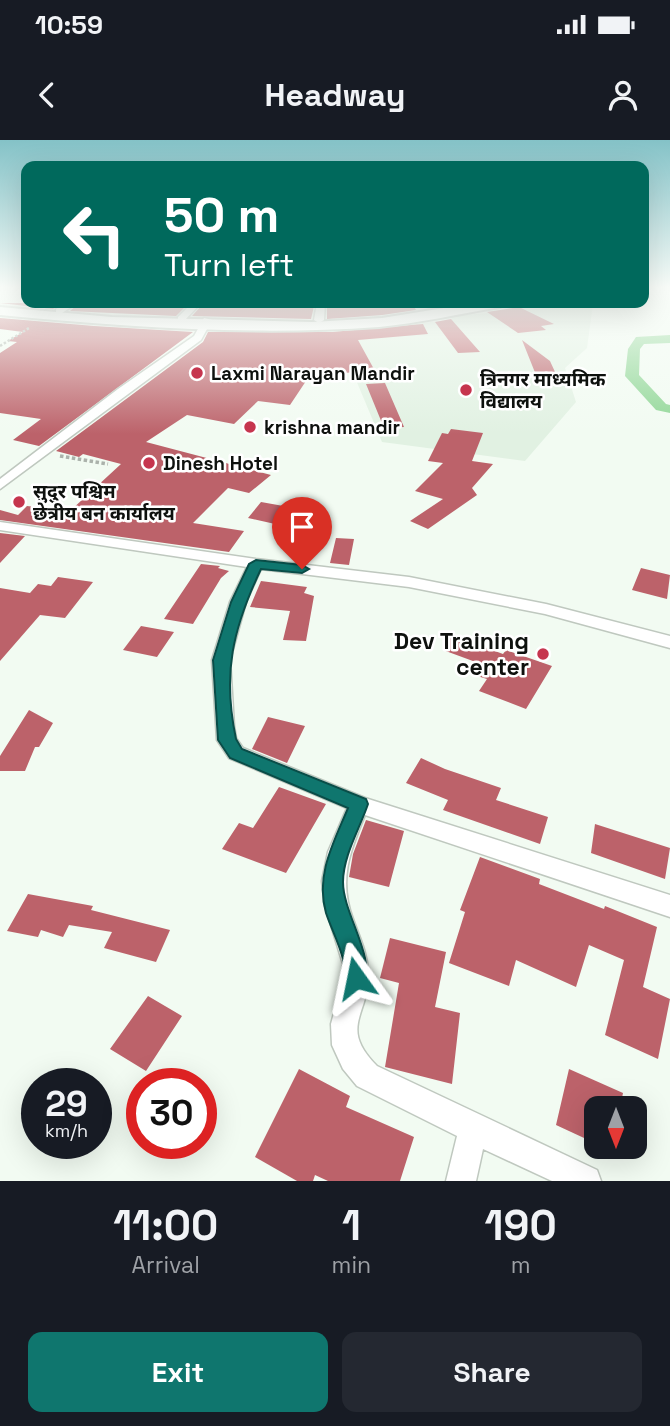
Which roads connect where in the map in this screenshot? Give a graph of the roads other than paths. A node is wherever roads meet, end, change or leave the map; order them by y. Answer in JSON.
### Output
{"nodes":[{"id":1,"x":199,"y":337,"type":"edge"},
{"id":2,"x":0,"y":485,"type":"edge"},
{"id":3,"x":0,"y":526,"type":"edge"},
{"id":4,"x":256,"y":564,"type":"junction"},
{"id":5,"x":670,"y":642,"type":"edge"},
{"id":6,"x":359,"y":804,"type":"junction"},
{"id":7,"x":670,"y":906,"type":"edge"},
{"id":8,"x":473,"y":1129,"type":"junction"},
{"id":9,"x":461,"y":1181,"type":"edge"},
{"id":10,"x":586,"y":1181,"type":"edge"}],
"edges":[{"from":1,"to":2,"type":"street"},
{"from":3,"to":4,"type":"street"},
{"from":4,"to":5,"type":"street"},
{"from":4,"to":6,"type":"street"},
{"from":6,"to":7,"type":"street"},
{"from":6,"to":8,"type":"street"},
{"from":8,"to":9,"type":"street"},
{"from":8,"to":10,"type":"street"}]}
